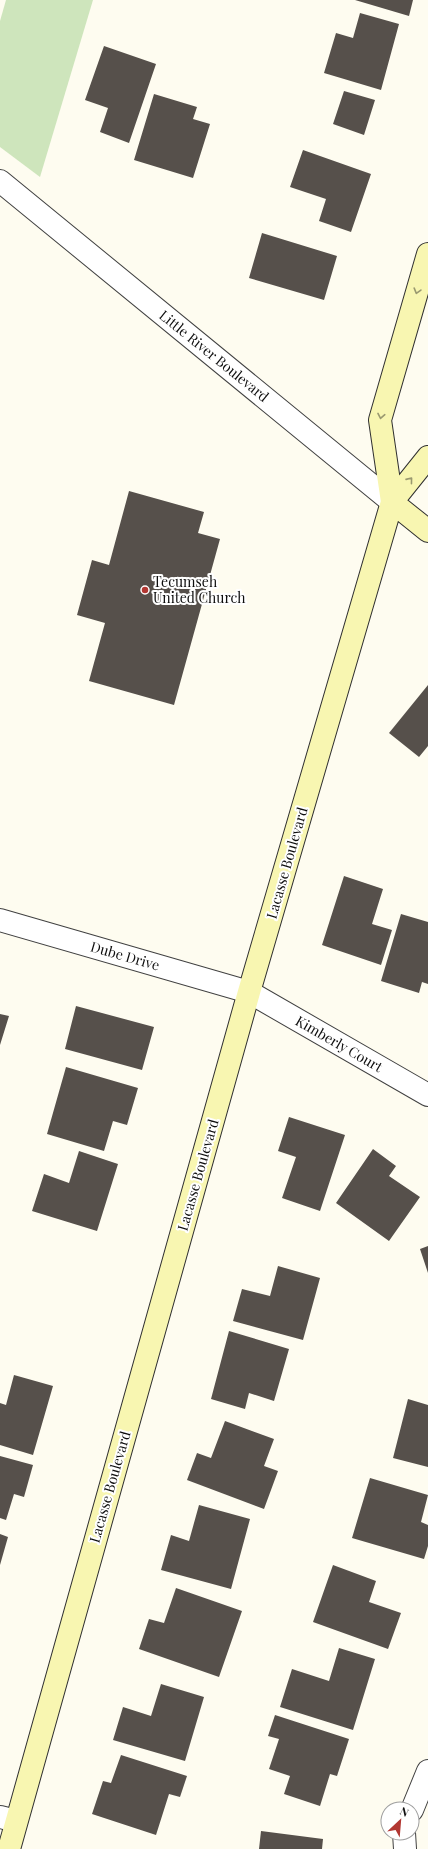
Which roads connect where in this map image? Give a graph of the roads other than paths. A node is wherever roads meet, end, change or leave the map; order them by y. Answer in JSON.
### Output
{"nodes":[{"id":1,"x":0,"y":181,"type":"edge"},
{"id":2,"x":428,"y":254,"type":"edge"},
{"id":3,"x":428,"y":457,"type":"edge"},
{"id":4,"x":392,"y":502,"type":"junction"},
{"id":5,"x":428,"y":532,"type":"edge"},
{"id":6,"x":0,"y":920,"type":"edge"},
{"id":7,"x":249,"y":992,"type":"junction"},
{"id":8,"x":428,"y":1095,"type":"edge"},
{"id":9,"x":428,"y":1771,"type":"edge"},
{"id":10,"x":416,"y":1801,"type":"edge"},
{"id":11,"x":8,"y":1819,"type":"edge"},
{"id":12,"x":9,"y":1849,"type":"edge"}],
"edges":[{"from":1,"to":4,"type":"street","name":"Little River Boulevard"},
{"from":2,"to":4,"type":"street","name":"Lacasse Boulevard","one_way":true},
{"from":4,"to":3,"type":"street","name":"Lacasse Boulevard","one_way":true},
{"from":4,"to":5,"type":"street","name":"Little River Boulevard"},
{"from":4,"to":7,"type":"street","name":"Lacasse Boulevard"},
{"from":6,"to":7,"type":"street","name":"Dube Drive"},
{"from":7,"to":8,"type":"street","name":"Kimberly Court"},
{"from":7,"to":11,"type":"street","name":"Lacasse Boulevard"},
{"from":9,"to":10,"type":"street"},
{"from":11,"to":12,"type":"street","name":"Lacasse Boulevard"}]}
